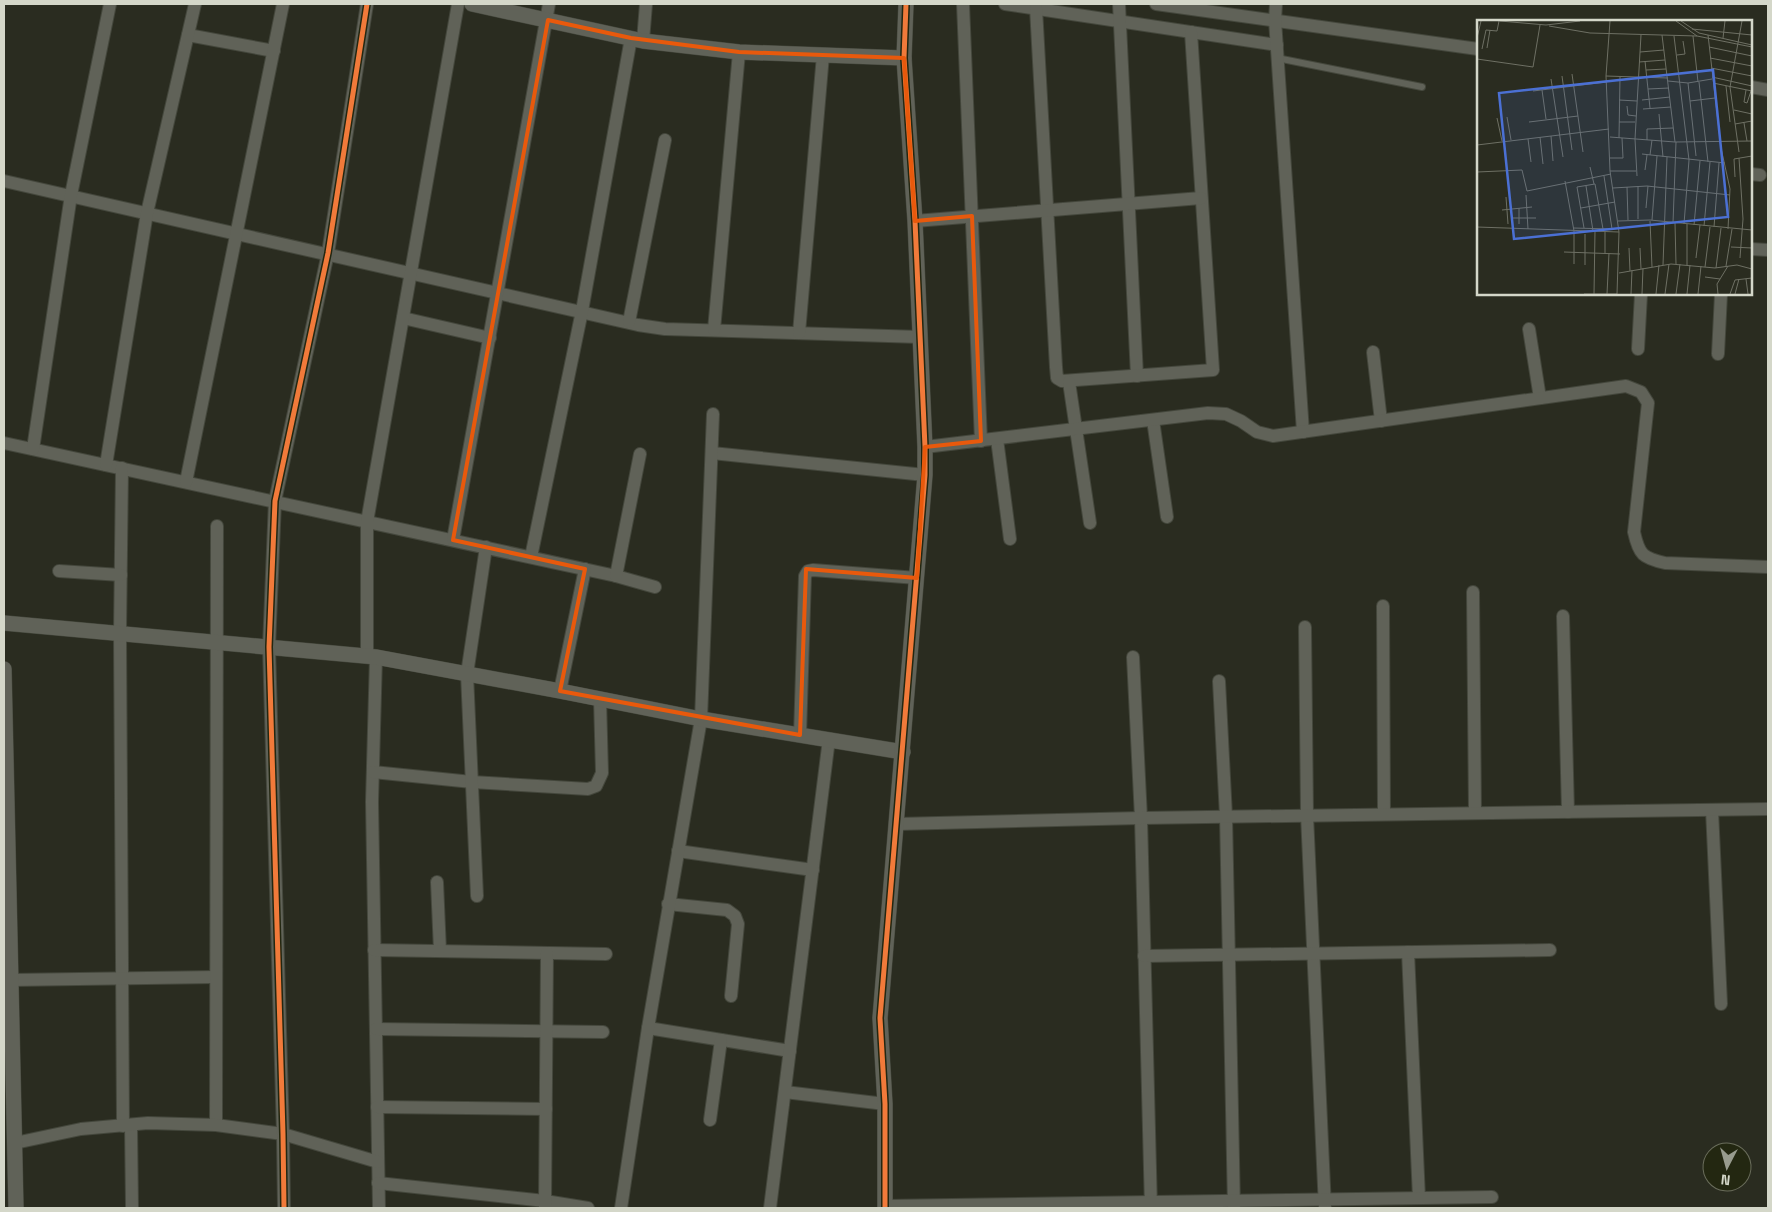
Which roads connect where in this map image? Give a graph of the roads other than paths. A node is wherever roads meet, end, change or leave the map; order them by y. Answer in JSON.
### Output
{"nodes":[{"id":1,"x":110,"y":4,"type":"edge"},
{"id":2,"x":195,"y":4,"type":"edge"},
{"id":3,"x":283,"y":4,"type":"edge"},
{"id":4,"x":367,"y":4,"type":"edge"},
{"id":5,"x":458,"y":4,"type":"edge"},
{"id":6,"x":472,"y":4,"type":"edge"},
{"id":7,"x":549,"y":4,"type":"edge"},
{"id":8,"x":646,"y":4,"type":"edge"},
{"id":9,"x":906,"y":4,"type":"edge"},
{"id":10,"x":963,"y":4,"type":"edge"},
{"id":11,"x":1005,"y":4,"type":"edge"},
{"id":12,"x":1120,"y":4,"type":"edge"},
{"id":13,"x":1156,"y":4,"type":"edge"},
{"id":14,"x":1276,"y":4,"type":"edge"},
{"id":15,"x":1036,"y":8,"type":"junction"},
{"id":16,"x":548,"y":20,"type":"junction"},
{"id":17,"x":1275,"y":20,"type":"junction"},
{"id":18,"x":1120,"y":21,"type":"junction"},
{"id":19,"x":1191,"y":32,"type":"junction"},
{"id":20,"x":188,"y":35,"type":"junction"},
{"id":21,"x":637,"y":40,"type":"junction"},
{"id":22,"x":1477,"y":49,"type":"edge"},
{"id":23,"x":274,"y":52,"type":"junction"},
{"id":24,"x":739,"y":52,"type":"junction"},
{"id":25,"x":1277,"y":52,"type":"junction"},
{"id":26,"x":823,"y":55,"type":"junction"},
{"id":27,"x":904,"y":58,"type":"junction"},
{"id":28,"x":1422,"y":87,"type":"dead end"},
{"id":29,"x":1752,"y":87,"type":"edge"},
{"id":30,"x":1768,"y":90,"type":"edge"},
{"id":31,"x":664,"y":140,"type":"dead end"},
{"id":32,"x":4,"y":181,"type":"edge"},
{"id":33,"x":71,"y":195,"type":"junction"},
{"id":34,"x":1202,"y":198,"type":"junction"},
{"id":35,"x":1129,"y":204,"type":"junction"},
{"id":36,"x":1046,"y":210,"type":"junction"},
{"id":37,"x":147,"y":212,"type":"junction"},
{"id":38,"x":972,"y":216,"type":"junction"},
{"id":39,"x":915,"y":221,"type":"junction"},
{"id":40,"x":238,"y":233,"type":"junction"},
{"id":41,"x":1752,"y":249,"type":"edge"},
{"id":42,"x":1768,"y":250,"type":"edge"},
{"id":43,"x":328,"y":253,"type":"junction"},
{"id":44,"x":411,"y":272,"type":"junction"},
{"id":45,"x":499,"y":292,"type":"junction"},
{"id":46,"x":1641,"y":295,"type":"edge"},
{"id":47,"x":1721,"y":295,"type":"edge"},
{"id":48,"x":582,"y":310,"type":"junction"},
{"id":49,"x":403,"y":318,"type":"junction"},
{"id":50,"x":630,"y":322,"type":"junction"},
{"id":51,"x":1530,"y":329,"type":"dead end"},
{"id":52,"x":714,"y":330,"type":"junction"},
{"id":53,"x":800,"y":333,"type":"junction"},
{"id":54,"x":920,"y":337,"type":"junction"},
{"id":55,"x":490,"y":338,"type":"junction"},
{"id":56,"x":1638,"y":349,"type":"dead end"},
{"id":57,"x":1373,"y":352,"type":"dead end"},
{"id":58,"x":1718,"y":354,"type":"dead end"},
{"id":59,"x":1138,"y":376,"type":"junction"},
{"id":60,"x":1069,"y":382,"type":"junction"},
{"id":61,"x":1540,"y":398,"type":"junction"},
{"id":62,"x":713,"y":414,"type":"dead end"},
{"id":63,"x":1153,"y":420,"type":"junction"},
{"id":64,"x":1382,"y":420,"type":"junction"},
{"id":65,"x":1076,"y":429,"type":"junction"},
{"id":66,"x":1303,"y":432,"type":"junction"},
{"id":67,"x":997,"y":438,"type":"junction"},
{"id":68,"x":982,"y":441,"type":"junction"},
{"id":69,"x":4,"y":443,"type":"edge"},
{"id":70,"x":925,"y":447,"type":"junction"},
{"id":71,"x":32,"y":449,"type":"junction"},
{"id":72,"x":712,"y":453,"type":"junction"},
{"id":73,"x":640,"y":454,"type":"dead end"},
{"id":74,"x":106,"y":465,"type":"junction"},
{"id":75,"x":122,"y":468,"type":"junction"},
{"id":76,"x":925,"y":476,"type":"junction"},
{"id":77,"x":186,"y":482,"type":"junction"},
{"id":78,"x":275,"y":502,"type":"junction"},
{"id":79,"x":1167,"y":517,"type":"dead end"},
{"id":80,"x":367,"y":522,"type":"junction"},
{"id":81,"x":1090,"y":523,"type":"dead end"},
{"id":82,"x":216,"y":526,"type":"dead end"},
{"id":83,"x":1010,"y":539,"type":"dead end"},
{"id":84,"x":453,"y":540,"type":"junction"},
{"id":85,"x":486,"y":547,"type":"junction"},
{"id":86,"x":531,"y":557,"type":"junction"},
{"id":87,"x":1768,"y":568,"type":"edge"},
{"id":88,"x":585,"y":569,"type":"junction"},
{"id":89,"x":59,"y":571,"type":"dead end"},
{"id":90,"x":121,"y":575,"type":"junction"},
{"id":91,"x":616,"y":576,"type":"junction"},
{"id":92,"x":917,"y":578,"type":"junction"},
{"id":93,"x":655,"y":586,"type":"dead end"},
{"id":94,"x":1473,"y":592,"type":"dead end"},
{"id":95,"x":1383,"y":606,"type":"dead end"},
{"id":96,"x":1563,"y":616,"type":"dead end"},
{"id":97,"x":4,"y":623,"type":"edge"},
{"id":98,"x":1305,"y":627,"type":"dead end"},
{"id":99,"x":120,"y":634,"type":"junction"},
{"id":100,"x":216,"y":642,"type":"junction"},
{"id":101,"x":269,"y":647,"type":"junction"},
{"id":102,"x":371,"y":657,"type":"junction"},
{"id":103,"x":1133,"y":657,"type":"dead end"},
{"id":104,"x":4,"y":669,"type":"edge"},
{"id":105,"x":467,"y":674,"type":"junction"},
{"id":106,"x":1219,"y":681,"type":"dead end"},
{"id":107,"x":560,"y":691,"type":"junction"},
{"id":108,"x":600,"y":699,"type":"junction"},
{"id":109,"x":701,"y":719,"type":"junction"},
{"id":110,"x":800,"y":735,"type":"junction"},
{"id":111,"x":829,"y":739,"type":"junction"},
{"id":112,"x":902,"y":752,"type":"junction"},
{"id":113,"x":373,"y":772,"type":"junction"},
{"id":114,"x":472,"y":782,"type":"junction"},
{"id":115,"x":1768,"y":809,"type":"edge"},
{"id":116,"x":1712,"y":810,"type":"junction"},
{"id":117,"x":1568,"y":812,"type":"junction"},
{"id":118,"x":1475,"y":813,"type":"junction"},
{"id":119,"x":1384,"y":814,"type":"junction"},
{"id":120,"x":1307,"y":815,"type":"junction"},
{"id":121,"x":1226,"y":816,"type":"junction"},
{"id":122,"x":1141,"y":818,"type":"junction"},
{"id":123,"x":897,"y":824,"type":"junction"},
{"id":124,"x":678,"y":851,"type":"junction"},
{"id":125,"x":813,"y":870,"type":"junction"},
{"id":126,"x":437,"y":882,"type":"dead end"},
{"id":127,"x":477,"y":896,"type":"dead end"},
{"id":128,"x":668,"y":904,"type":"junction"},
{"id":129,"x":374,"y":950,"type":"junction"},
{"id":130,"x":1550,"y":950,"type":"dead end"},
{"id":131,"x":440,"y":951,"type":"junction"},
{"id":132,"x":1408,"y":952,"type":"junction"},
{"id":133,"x":547,"y":953,"type":"junction"},
{"id":134,"x":606,"y":954,"type":"dead end"},
{"id":135,"x":1313,"y":954,"type":"junction"},
{"id":136,"x":1229,"y":955,"type":"junction"},
{"id":137,"x":1144,"y":956,"type":"junction"},
{"id":138,"x":216,"y":977,"type":"junction"},
{"id":139,"x":122,"y":978,"type":"junction"},
{"id":140,"x":10,"y":980,"type":"junction"},
{"id":141,"x":731,"y":996,"type":"dead end"},
{"id":142,"x":1721,"y":1004,"type":"dead end"},
{"id":143,"x":648,"y":1028,"type":"junction"},
{"id":144,"x":376,"y":1029,"type":"junction"},
{"id":145,"x":547,"y":1032,"type":"junction"},
{"id":146,"x":603,"y":1032,"type":"dead end"},
{"id":147,"x":721,"y":1040,"type":"junction"},
{"id":148,"x":790,"y":1051,"type":"junction"},
{"id":149,"x":785,"y":1092,"type":"junction"},
{"id":150,"x":885,"y":1104,"type":"junction"},
{"id":151,"x":9,"y":1106,"type":"edge"},
{"id":152,"x":377,"y":1107,"type":"junction"},
{"id":153,"x":546,"y":1109,"type":"junction"},
{"id":154,"x":710,"y":1120,"type":"dead end"},
{"id":155,"x":127,"y":1125,"type":"junction"},
{"id":156,"x":216,"y":1125,"type":"junction"},
{"id":157,"x":283,"y":1134,"type":"junction"},
{"id":158,"x":11,"y":1149,"type":"edge"},
{"id":159,"x":378,"y":1162,"type":"junction"},
{"id":160,"x":378,"y":1183,"type":"junction"},
{"id":161,"x":1492,"y":1197,"type":"dead end"},
{"id":162,"x":1419,"y":1198,"type":"junction"},
{"id":163,"x":1234,"y":1204,"type":"edge"},
{"id":164,"x":1325,"y":1204,"type":"edge"},
{"id":165,"x":545,"y":1205,"type":"edge"},
{"id":166,"x":1150,"y":1205,"type":"edge"},
{"id":167,"x":885,"y":1207,"type":"edge"},
{"id":168,"x":16,"y":1208,"type":"edge"},
{"id":169,"x":132,"y":1208,"type":"edge"},
{"id":170,"x":284,"y":1208,"type":"edge"},
{"id":171,"x":378,"y":1208,"type":"edge"},
{"id":172,"x":588,"y":1208,"type":"edge"},
{"id":173,"x":621,"y":1208,"type":"edge"},
{"id":174,"x":770,"y":1208,"type":"edge"}],
"edges":[{"from":1,"to":33,"type":"street"},
{"from":2,"to":20,"type":"street"},
{"from":3,"to":23,"type":"street"},
{"from":4,"to":43,"type":"street"},
{"from":5,"to":44,"type":"street"},
{"from":6,"to":16,"type":"street"},
{"from":7,"to":16,"type":"street"},
{"from":8,"to":21,"type":"street"},
{"from":9,"to":27,"type":"street"},
{"from":10,"to":38,"type":"street"},
{"from":11,"to":15,"type":"street"},
{"from":12,"to":18,"type":"street"},
{"from":13,"to":17,"type":"street"},
{"from":14,"to":17,"type":"street"},
{"from":15,"to":18,"type":"street"},
{"from":15,"to":36,"type":"street"},
{"from":16,"to":21,"type":"street"},
{"from":16,"to":45,"type":"street"},
{"from":17,"to":22,"type":"street"},
{"from":17,"to":25,"type":"street"},
{"from":18,"to":19,"type":"street"},
{"from":18,"to":35,"type":"street"},
{"from":19,"to":25,"type":"street"},
{"from":19,"to":34,"type":"street"},
{"from":20,"to":23,"type":"street"},
{"from":20,"to":37,"type":"street"},
{"from":21,"to":24,"type":"street"},
{"from":21,"to":48,"type":"street"},
{"from":23,"to":40,"type":"street"},
{"from":24,"to":26,"type":"street"},
{"from":24,"to":52,"type":"street"},
{"from":25,"to":28,"type":"lane"},
{"from":25,"to":66,"type":"street"},
{"from":26,"to":27,"type":"street"},
{"from":26,"to":53,"type":"street"},
{"from":27,"to":39,"type":"street"},
{"from":29,"to":30,"type":"street"},
{"from":31,"to":50,"type":"street"},
{"from":32,"to":33,"type":"street"},
{"from":33,"to":37,"type":"street"},
{"from":33,"to":71,"type":"street"},
{"from":34,"to":35,"type":"street"},
{"from":34,"to":59,"type":"street"},
{"from":35,"to":36,"type":"street"},
{"from":35,"to":59,"type":"street"},
{"from":36,"to":38,"type":"street"},
{"from":36,"to":60,"type":"street"},
{"from":37,"to":40,"type":"street"},
{"from":37,"to":74,"type":"street"},
{"from":38,"to":39,"type":"street"},
{"from":38,"to":68,"type":"street"},
{"from":39,"to":54,"type":"street"},
{"from":40,"to":43,"type":"street"},
{"from":40,"to":77,"type":"street"},
{"from":41,"to":42,"type":"street"},
{"from":43,"to":44,"type":"street"},
{"from":43,"to":78,"type":"street"},
{"from":44,"to":45,"type":"street"},
{"from":44,"to":49,"type":"street"},
{"from":45,"to":48,"type":"street"},
{"from":45,"to":55,"type":"street"},
{"from":46,"to":56,"type":"street"},
{"from":47,"to":58,"type":"street"},
{"from":48,"to":50,"type":"street"},
{"from":48,"to":86,"type":"street"},
{"from":49,"to":55,"type":"street"},
{"from":49,"to":80,"type":"street"},
{"from":50,"to":52,"type":"street"},
{"from":51,"to":61,"type":"street"},
{"from":52,"to":53,"type":"street"},
{"from":53,"to":54,"type":"street"},
{"from":54,"to":70,"type":"street"},
{"from":55,"to":84,"type":"street"},
{"from":57,"to":64,"type":"street"},
{"from":59,"to":60,"type":"street"},
{"from":60,"to":65,"type":"street"},
{"from":61,"to":64,"type":"street"},
{"from":61,"to":87,"type":"street"},
{"from":62,"to":72,"type":"street"},
{"from":63,"to":65,"type":"street"},
{"from":63,"to":66,"type":"street"},
{"from":63,"to":79,"type":"street"},
{"from":64,"to":66,"type":"street"},
{"from":65,"to":67,"type":"street"},
{"from":65,"to":81,"type":"street"},
{"from":67,"to":68,"type":"street"},
{"from":67,"to":83,"type":"street"},
{"from":68,"to":70,"type":"street"},
{"from":69,"to":71,"type":"street"},
{"from":70,"to":76,"type":"street"},
{"from":71,"to":74,"type":"street"},
{"from":72,"to":76,"type":"street"},
{"from":72,"to":109,"type":"street"},
{"from":73,"to":91,"type":"street"},
{"from":74,"to":75,"type":"street"},
{"from":75,"to":77,"type":"street"},
{"from":75,"to":90,"type":"street"},
{"from":76,"to":92,"type":"street"},
{"from":77,"to":78,"type":"street"},
{"from":78,"to":80,"type":"street"},
{"from":78,"to":101,"type":"street"},
{"from":80,"to":84,"type":"street"},
{"from":80,"to":102,"type":"street"},
{"from":82,"to":100,"type":"street"},
{"from":84,"to":85,"type":"street"},
{"from":85,"to":86,"type":"street"},
{"from":85,"to":105,"type":"street"},
{"from":86,"to":88,"type":"street"},
{"from":88,"to":91,"type":"street"},
{"from":88,"to":107,"type":"street"},
{"from":89,"to":90,"type":"street"},
{"from":90,"to":99,"type":"street"},
{"from":91,"to":93,"type":"street"},
{"from":92,"to":110,"type":"street"},
{"from":92,"to":112,"type":"street"},
{"from":94,"to":118,"type":"street"},
{"from":95,"to":119,"type":"street"},
{"from":96,"to":117,"type":"street"},
{"from":97,"to":99,"type":"street"},
{"from":98,"to":120,"type":"street"},
{"from":99,"to":100,"type":"street"},
{"from":99,"to":139,"type":"street"},
{"from":100,"to":101,"type":"street"},
{"from":100,"to":138,"type":"street"},
{"from":101,"to":102,"type":"street"},
{"from":101,"to":157,"type":"street"},
{"from":102,"to":105,"type":"street"},
{"from":102,"to":113,"type":"street"},
{"from":103,"to":122,"type":"street"},
{"from":104,"to":140,"type":"street"},
{"from":105,"to":107,"type":"street"},
{"from":105,"to":114,"type":"street"},
{"from":106,"to":121,"type":"street"},
{"from":107,"to":108,"type":"street"},
{"from":108,"to":109,"type":"street"},
{"from":108,"to":114,"type":"street"},
{"from":109,"to":110,"type":"street"},
{"from":109,"to":124,"type":"street"},
{"from":110,"to":111,"type":"street"},
{"from":111,"to":112,"type":"street"},
{"from":111,"to":125,"type":"street"},
{"from":112,"to":123,"type":"street"},
{"from":113,"to":114,"type":"street"},
{"from":113,"to":129,"type":"street"},
{"from":114,"to":127,"type":"street"},
{"from":115,"to":116,"type":"street"},
{"from":116,"to":117,"type":"street"},
{"from":116,"to":142,"type":"street"},
{"from":117,"to":118,"type":"street"},
{"from":118,"to":119,"type":"street"},
{"from":119,"to":120,"type":"street"},
{"from":120,"to":121,"type":"street"},
{"from":120,"to":135,"type":"street"},
{"from":121,"to":122,"type":"street"},
{"from":121,"to":136,"type":"street"},
{"from":122,"to":123,"type":"street"},
{"from":122,"to":137,"type":"street"},
{"from":123,"to":150,"type":"street"},
{"from":124,"to":125,"type":"street"},
{"from":124,"to":128,"type":"street"},
{"from":125,"to":148,"type":"street"},
{"from":126,"to":131,"type":"street"},
{"from":128,"to":141,"type":"street"},
{"from":128,"to":143,"type":"street"},
{"from":129,"to":131,"type":"street"},
{"from":129,"to":144,"type":"street"},
{"from":130,"to":132,"type":"street"},
{"from":131,"to":133,"type":"street"},
{"from":132,"to":135,"type":"street"},
{"from":132,"to":162,"type":"street"},
{"from":133,"to":134,"type":"street"},
{"from":133,"to":145,"type":"street"},
{"from":135,"to":136,"type":"street"},
{"from":135,"to":164,"type":"street"},
{"from":136,"to":137,"type":"street"},
{"from":136,"to":163,"type":"street"},
{"from":137,"to":166,"type":"street"},
{"from":138,"to":139,"type":"street"},
{"from":138,"to":156,"type":"street"},
{"from":139,"to":140,"type":"street"},
{"from":139,"to":155,"type":"street"},
{"from":140,"to":151,"type":"street"},
{"from":143,"to":147,"type":"street"},
{"from":143,"to":173,"type":"street"},
{"from":144,"to":145,"type":"street"},
{"from":144,"to":152,"type":"street"},
{"from":145,"to":146,"type":"street"},
{"from":145,"to":153,"type":"street"},
{"from":147,"to":148,"type":"street"},
{"from":147,"to":154,"type":"street"},
{"from":148,"to":149,"type":"street"},
{"from":149,"to":150,"type":"street"},
{"from":149,"to":174,"type":"street"},
{"from":150,"to":167,"type":"street"},
{"from":151,"to":158,"type":"street"},
{"from":152,"to":153,"type":"street"},
{"from":152,"to":159,"type":"street"},
{"from":153,"to":165,"type":"street"},
{"from":155,"to":156,"type":"street"},
{"from":155,"to":158,"type":"street"},
{"from":155,"to":169,"type":"street"},
{"from":156,"to":157,"type":"street"},
{"from":157,"to":159,"type":"street"},
{"from":157,"to":170,"type":"street"},
{"from":158,"to":168,"type":"street"},
{"from":159,"to":160,"type":"street"},
{"from":160,"to":165,"type":"street"},
{"from":160,"to":171,"type":"street"},
{"from":161,"to":162,"type":"street"},
{"from":162,"to":164,"type":"street"},
{"from":163,"to":164,"type":"street"},
{"from":163,"to":166,"type":"street"},
{"from":165,"to":172,"type":"street"},
{"from":166,"to":167,"type":"street"}]}
